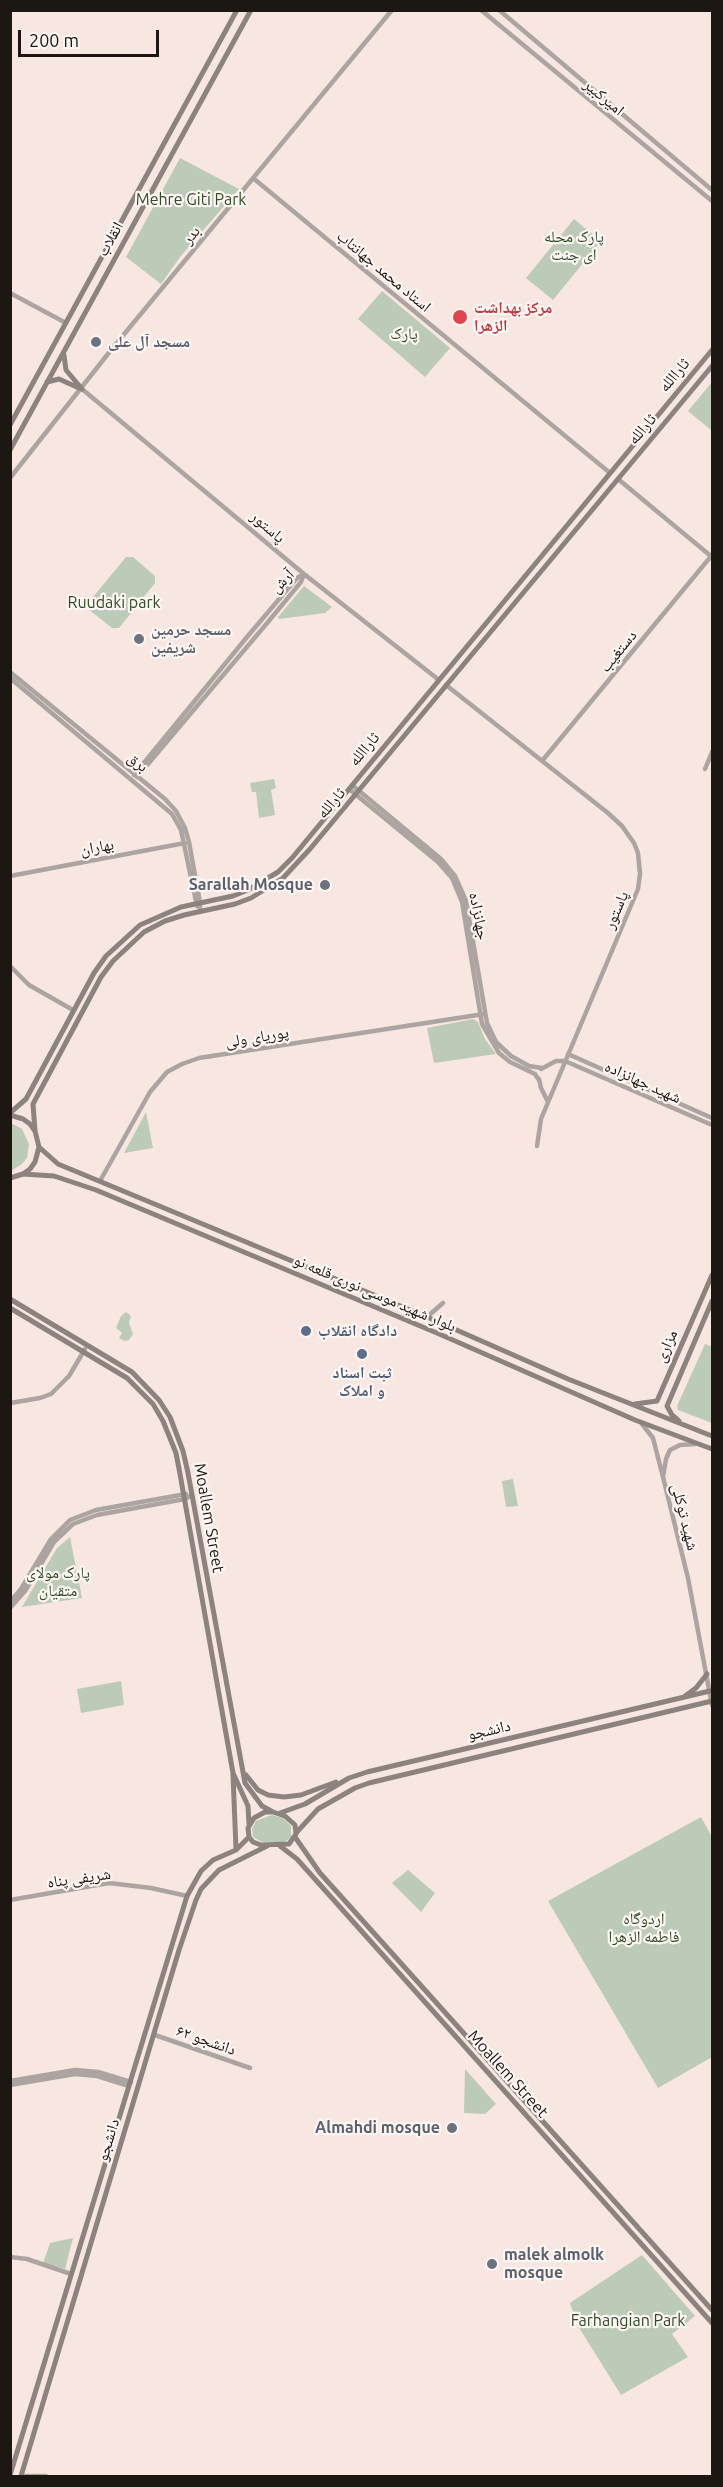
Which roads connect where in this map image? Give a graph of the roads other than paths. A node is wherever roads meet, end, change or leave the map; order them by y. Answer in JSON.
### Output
{"nodes":[{"id":1,"x":237,"y":10,"type":"edge"},
{"id":2,"x":250,"y":10,"type":"edge"},
{"id":3,"x":392,"y":10,"type":"edge"},
{"id":4,"x":481,"y":10,"type":"edge"},
{"id":5,"x":499,"y":10,"type":"edge"},
{"id":6,"x":193,"y":90,"type":"junction"},
{"id":7,"x":591,"y":90,"type":"junction"},
{"id":8,"x":204,"y":96,"type":"junction"},
{"id":9,"x":585,"y":97,"type":"junction"},
{"id":10,"x":254,"y":178,"type":"junction"},
{"id":11,"x":712,"y":190,"type":"edge"},
{"id":12,"x":712,"y":201,"type":"edge"},
{"id":13,"x":10,"y":293,"type":"edge"},
{"id":14,"x":66,"y":323,"type":"junction"},
{"id":15,"x":712,"y":350,"type":"edge"},
{"id":16,"x":64,"y":351,"type":"junction"},
{"id":17,"x":712,"y":366,"type":"edge"},
{"id":18,"x":47,"y":382,"type":"junction"},
{"id":19,"x":82,"y":389,"type":"junction"},
{"id":20,"x":10,"y":425,"type":"edge"},
{"id":21,"x":10,"y":450,"type":"edge"},
{"id":22,"x":610,"y":473,"type":"junction"},
{"id":23,"x":10,"y":478,"type":"edge"},
{"id":24,"x":618,"y":479,"type":"junction"},
{"id":25,"x":712,"y":556,"type":"edge"},
{"id":26,"x":304,"y":574,"type":"junction"},
{"id":27,"x":10,"y":672,"type":"edge"},
{"id":28,"x":10,"y":678,"type":"edge"},
{"id":29,"x":439,"y":680,"type":"junction"},
{"id":30,"x":446,"y":685,"type":"junction"},
{"id":31,"x":40,"y":699,"type":"junction"},
{"id":32,"x":712,"y":752,"type":"edge"},
{"id":33,"x":542,"y":761,"type":"junction"},
{"id":34,"x":705,"y":769,"type":"dead end"},
{"id":35,"x":135,"y":777,"type":"junction"},
{"id":36,"x":350,"y":787,"type":"junction"},
{"id":37,"x":357,"y":792,"type":"junction"},
{"id":38,"x":187,"y":843,"type":"junction"},
{"id":39,"x":10,"y":876,"type":"edge"},
{"id":40,"x":198,"y":903,"type":"junction"},
{"id":41,"x":200,"y":911,"type":"junction"},
{"id":42,"x":10,"y":966,"type":"edge"},
{"id":43,"x":73,"y":1010,"type":"junction"},
{"id":44,"x":81,"y":1014,"type":"junction"},
{"id":45,"x":482,"y":1015,"type":"junction"},
{"id":46,"x":568,"y":1054,"type":"junction"},
{"id":47,"x":565,"y":1061,"type":"junction"},
{"id":48,"x":542,"y":1068,"type":"junction"},
{"id":49,"x":540,"y":1080,"type":"junction"},
{"id":50,"x":548,"y":1102,"type":"junction"},
{"id":51,"x":696,"y":1111,"type":"junction"},
{"id":52,"x":10,"y":1114,"type":"edge"},
{"id":53,"x":693,"y":1117,"type":"junction"},
{"id":54,"x":712,"y":1118,"type":"edge"},
{"id":55,"x":712,"y":1125,"type":"edge"},
{"id":56,"x":35,"y":1131,"type":"junction"},
{"id":57,"x":537,"y":1146,"type":"dead end"},
{"id":58,"x":39,"y":1147,"type":"junction"},
{"id":59,"x":58,"y":1164,"type":"junction"},
{"id":60,"x":23,"y":1174,"type":"junction"},
{"id":61,"x":54,"y":1176,"type":"junction"},
{"id":62,"x":10,"y":1178,"type":"edge"},
{"id":63,"x":100,"y":1181,"type":"junction"},
{"id":64,"x":712,"y":1275,"type":"edge"},
{"id":65,"x":10,"y":1299,"type":"edge"},
{"id":66,"x":712,"y":1301,"type":"edge"},
{"id":67,"x":443,"y":1303,"type":"dead end"},
{"id":68,"x":10,"y":1308,"type":"edge"},
{"id":69,"x":427,"y":1317,"type":"junction"},
{"id":70,"x":87,"y":1344,"type":"junction"},
{"id":71,"x":84,"y":1351,"type":"junction"},
{"id":72,"x":657,"y":1401,"type":"junction"},
{"id":73,"x":10,"y":1404,"type":"edge"},
{"id":74,"x":628,"y":1404,"type":"junction"},
{"id":75,"x":667,"y":1406,"type":"junction"},
{"id":76,"x":635,"y":1420,"type":"junction"},
{"id":77,"x":682,"y":1424,"type":"junction"},
{"id":78,"x":712,"y":1436,"type":"edge"},
{"id":79,"x":703,"y":1445,"type":"junction"},
{"id":80,"x":712,"y":1449,"type":"edge"},
{"id":81,"x":663,"y":1477,"type":"junction"},
{"id":82,"x":192,"y":1495,"type":"junction"},
{"id":83,"x":184,"y":1496,"type":"junction"},
{"id":84,"x":10,"y":1602,"type":"edge"},
{"id":85,"x":10,"y":1608,"type":"edge"},
{"id":86,"x":707,"y":1674,"type":"junction"},
{"id":87,"x":710,"y":1691,"type":"junction"},
{"id":88,"x":683,"y":1698,"type":"junction"},
{"id":89,"x":712,"y":1702,"type":"edge"},
{"id":90,"x":242,"y":1770,"type":"junction"},
{"id":91,"x":233,"y":1773,"type":"junction"},
{"id":92,"x":349,"y":1778,"type":"junction"},
{"id":93,"x":312,"y":1800,"type":"junction"},
{"id":94,"x":318,"y":1809,"type":"junction"},
{"id":95,"x":273,"y":1812,"type":"junction"},
{"id":96,"x":280,"y":1813,"type":"junction"},
{"id":97,"x":249,"y":1824,"type":"junction"},
{"id":98,"x":295,"y":1835,"type":"junction"},
{"id":99,"x":249,"y":1837,"type":"junction"},
{"id":100,"x":267,"y":1846,"type":"junction"},
{"id":101,"x":280,"y":1846,"type":"junction"},
{"id":102,"x":236,"y":1850,"type":"junction"},
{"id":103,"x":320,"y":1873,"type":"junction"},
{"id":104,"x":314,"y":1878,"type":"junction"},
{"id":105,"x":187,"y":1896,"type":"junction"},
{"id":106,"x":10,"y":1900,"type":"edge"},
{"id":107,"x":171,"y":1949,"type":"junction"},
{"id":108,"x":179,"y":1950,"type":"junction"},
{"id":109,"x":450,"y":2018,"type":"junction"},
{"id":110,"x":444,"y":2023,"type":"junction"},
{"id":111,"x":155,"y":2035,"type":"junction"},
{"id":112,"x":250,"y":2068,"type":"dead end"},
{"id":113,"x":10,"y":2081,"type":"edge"},
{"id":114,"x":122,"y":2082,"type":"junction"},
{"id":115,"x":130,"y":2084,"type":"junction"},
{"id":116,"x":10,"y":2085,"type":"edge"},
{"id":117,"x":10,"y":2257,"type":"edge"},
{"id":118,"x":71,"y":2274,"type":"junction"},
{"id":119,"x":712,"y":2310,"type":"edge"},
{"id":120,"x":712,"y":2324,"type":"edge"},
{"id":121,"x":55,"y":2327,"type":"junction"},
{"id":122,"x":67,"y":2328,"type":"junction"},
{"id":123,"x":52,"y":2339,"type":"junction"},
{"id":124,"x":62,"y":2343,"type":"junction"},
{"id":125,"x":12,"y":2466,"type":"edge"},
{"id":126,"x":23,"y":2469,"type":"junction"},
{"id":127,"x":11,"y":2474,"type":"edge"},
{"id":128,"x":37,"y":2475,"type":"edge"},
{"id":129,"x":21,"y":2476,"type":"edge"},
{"id":130,"x":46,"y":2476,"type":"edge"}],
"edges":[{"from":1,"to":6,"type":"main road","name":"انقلاب"},
{"from":2,"to":8,"type":"main road","name":"انقلاب"},
{"from":3,"to":10,"type":"street","name":"بدر"},
{"from":4,"to":9,"type":"street","name":"امیرکبیر"},
{"from":5,"to":7,"type":"street","name":"امیرکبیر"},
{"from":6,"to":8,"type":"main road"},
{"from":6,"to":14,"type":"main road","name":"انقلاب"},
{"from":7,"to":9,"type":"street"},
{"from":7,"to":11,"type":"street","name":"امیرکبیر"},
{"from":8,"to":16,"type":"main road","name":"انقلاب"},
{"from":9,"to":12,"type":"street","name":"امیرکبیر"},
{"from":10,"to":19,"type":"street","name":"بدر"},
{"from":10,"to":22,"type":"street","name":"استاد محمد جهانتاب"},
{"from":13,"to":14,"type":"street"},
{"from":14,"to":20,"type":"main road","name":"انقلاب"},
{"from":15,"to":22,"type":"main road","name":"ثاراالله"},
{"from":16,"to":18,"type":"main road","name":"انقلاب"},
{"from":16,"to":19,"type":"main road"},
{"from":17,"to":24,"type":"main road","name":"ثارالله"},
{"from":18,"to":19,"type":"main road"},
{"from":18,"to":21,"type":"main road","name":"انقلاب"},
{"from":19,"to":23,"type":"street","name":"بدر"},
{"from":19,"to":26,"type":"street","name":"پاستور"},
{"from":22,"to":24,"type":"main road"},
{"from":22,"to":29,"type":"main road","name":"ثاراالله"},
{"from":24,"to":25,"type":"street"},
{"from":24,"to":30,"type":"main road","name":"ثارالله"},
{"from":25,"to":33,"type":"street","name":"دستغیب"},
{"from":26,"to":29,"type":"street","name":"پاستور"},
{"from":26,"to":35,"type":"street","name":"آرش"},
{"from":27,"to":31,"type":"street","name":"برق"},
{"from":28,"to":31,"type":"street","name":"برق"},
{"from":29,"to":30,"type":"main road"},
{"from":29,"to":36,"type":"main road","name":"ثاراالله"},
{"from":30,"to":33,"type":"street","name":"پاستور"},
{"from":30,"to":37,"type":"main road","name":"ثارالله"},
{"from":31,"to":35,"type":"street","name":"برق"},
{"from":32,"to":34,"type":"street"},
{"from":33,"to":46,"type":"street","name":"پاستور"},
{"from":35,"to":38,"type":"street","name":"برق"},
{"from":36,"to":37,"type":"street","name":"جهانزاده"},
{"from":36,"to":40,"type":"main road","name":"ثاراالله"},
{"from":37,"to":41,"type":"main road","name":"ثارالله"},
{"from":37,"to":45,"type":"street","name":"جهانزاده"},
{"from":38,"to":39,"type":"street","name":"بهاران"},
{"from":38,"to":40,"type":"street","name":"برق"},
{"from":40,"to":41,"type":"street","name":"برق"},
{"from":40,"to":43,"type":"main road","name":"ثاراالله"},
{"from":41,"to":44,"type":"main road","name":"ثارالله"},
{"from":42,"to":43,"type":"street"},
{"from":43,"to":44,"type":"main road"},
{"from":43,"to":52,"type":"main road","name":"ثاراالله"},
{"from":44,"to":56,"type":"main road","name":"ثارالله"},
{"from":45,"to":48,"type":"street","name":"جهانزاده"},
{"from":45,"to":49,"type":"street","name":"جهانزاده"},
{"from":45,"to":63,"type":"street","name":"پوریای ولی"},
{"from":46,"to":47,"type":"street","name":"پاستور"},
{"from":46,"to":51,"type":"street","name":"شهید جهانزاده"},
{"from":47,"to":48,"type":"street"},
{"from":47,"to":50,"type":"street","name":"پاستور"},
{"from":47,"to":53,"type":"street","name":"شهید جهانزاده"},
{"from":48,"to":49,"type":"street"},
{"from":49,"to":50,"type":"street"},
{"from":50,"to":57,"type":"street","name":"پاستور"},
{"from":51,"to":53,"type":"street"},
{"from":51,"to":54,"type":"street","name":"شهید جهانزاده"},
{"from":52,"to":56,"type":"main road"},
{"from":53,"to":55,"type":"street","name":"شهید جهانزاده"},
{"from":56,"to":58,"type":"main road","name":"ثارالله"},
{"from":58,"to":59,"type":"main road","name":"بلوار شهید موسی نوری قلعه نو"},
{"from":58,"to":60,"type":"main road"},
{"from":59,"to":61,"type":"main road"},
{"from":59,"to":63,"type":"main road","name":"بلوار شهید موسی نوری قلعه نو"},
{"from":60,"to":61,"type":"main road","name":"بلوار شهید موسی نوری قلعه نو"},
{"from":60,"to":62,"type":"main road"},
{"from":61,"to":76,"type":"main road","name":"بلوار شهید موسی نوری قلعه نو"},
{"from":63,"to":69,"type":"main road","name":"بلوار شهید موسی نوری قلعه نو"},
{"from":64,"to":72,"type":"main road","name":"مزاری"},
{"from":65,"to":70,"type":"main road","name":"Moallem Street"},
{"from":66,"to":75,"type":"main road"},
{"from":67,"to":69,"type":"street"},
{"from":68,"to":71,"type":"main road","name":"Moallem Street"},
{"from":69,"to":74,"type":"main road","name":"بلوار شهید موسی نوری قلعه نو"},
{"from":70,"to":71,"type":"street"},
{"from":70,"to":82,"type":"main road","name":"Moallem Street"},
{"from":71,"to":73,"type":"street"},
{"from":71,"to":83,"type":"main road","name":"Moallem Street"},
{"from":72,"to":74,"type":"main road"},
{"from":72,"to":75,"type":"main road"},
{"from":74,"to":77,"type":"main road","name":"بلوار شهید موسی نوری قلعه نو"},
{"from":75,"to":77,"type":"main road"},
{"from":76,"to":79,"type":"main road","name":"بلوار شهید موسی نوری قلعه نو"},
{"from":76,"to":81,"type":"street","name":"شهید توکلی"},
{"from":77,"to":78,"type":"main road","name":"بلوار شهید موسی نوری قلعه نو"},
{"from":79,"to":80,"type":"main road","name":"بلوار شهید موسی نوری قلعه نو"},
{"from":79,"to":81,"type":"street"},
{"from":81,"to":86,"type":"street","name":"شهید توکلی"},
{"from":82,"to":83,"type":"street"},
{"from":82,"to":90,"type":"main road","name":"Moallem Street"},
{"from":83,"to":84,"type":"street"},
{"from":83,"to":85,"type":"street"},
{"from":83,"to":91,"type":"main road","name":"Moallem Street"},
{"from":86,"to":87,"type":"street","name":"شهید توکلی"},
{"from":86,"to":88,"type":"main road"},
{"from":87,"to":88,"type":"main road","name":"دانشجو"},
{"from":87,"to":89,"type":"street","name":"شهید توکلی"},
{"from":88,"to":92,"type":"main road","name":"دانشجو"},
{"from":89,"to":94,"type":"main road","name":"دانشجو"},
{"from":90,"to":92,"type":"main road"},
{"from":90,"to":95,"type":"main road","name":"Moallem Street"},
{"from":91,"to":97,"type":"main road","name":"Moallem Street"},
{"from":91,"to":102,"type":"main road"},
{"from":92,"to":93,"type":"main road","name":"دانشجو"},
{"from":93,"to":94,"type":"main road"},
{"from":93,"to":96,"type":"main road","name":"دانشجو"},
{"from":94,"to":98,"type":"main road","name":"دانشجو"},
{"from":95,"to":96,"type":"main road"},
{"from":95,"to":97,"type":"main road"},
{"from":96,"to":98,"type":"main road"},
{"from":97,"to":99,"type":"main road"},
{"from":98,"to":101,"type":"main road"},
{"from":98,"to":103,"type":"main road","name":"Moallem Street"},
{"from":99,"to":100,"type":"main road"},
{"from":99,"to":102,"type":"main road","name":"دانشجو"},
{"from":100,"to":101,"type":"main road"},
{"from":100,"to":108,"type":"main road","name":"دانشجو"},
{"from":101,"to":104,"type":"main road","name":"Moallem Street"},
{"from":102,"to":105,"type":"main road","name":"دانشجو"},
{"from":103,"to":104,"type":"main road"},
{"from":103,"to":109,"type":"main road","name":"Moallem Street"},
{"from":104,"to":110,"type":"main road","name":"Moallem Street"},
{"from":105,"to":106,"type":"street","name":"شریفی پناه"},
{"from":105,"to":107,"type":"main road","name":"دانشجو"},
{"from":107,"to":108,"type":"main road"},
{"from":107,"to":115,"type":"main road","name":"دانشجو"},
{"from":108,"to":111,"type":"main road","name":"دانشجو"},
{"from":109,"to":110,"type":"main road"},
{"from":109,"to":119,"type":"main road","name":"Moallem Street"},
{"from":110,"to":120,"type":"main road","name":"Moallem Street"},
{"from":111,"to":112,"type":"street","name":"دانشجو ۶۲"},
{"from":111,"to":122,"type":"main road","name":"دانشجو"},
{"from":113,"to":114,"type":"street"},
{"from":114,"to":115,"type":"street"},
{"from":114,"to":116,"type":"street"},
{"from":115,"to":118,"type":"main road","name":"دانشجو"},
{"from":117,"to":118,"type":"street"},
{"from":118,"to":121,"type":"main road","name":"دانشجو"},
{"from":121,"to":122,"type":"main road"},
{"from":121,"to":123,"type":"main road","name":"دانشجو"},
{"from":122,"to":124,"type":"main road","name":"دانشجو"},
{"from":123,"to":124,"type":"main road"},
{"from":123,"to":125,"type":"main road","name":"دانشجو"},
{"from":124,"to":126,"type":"main road","name":"دانشجو"},
{"from":125,"to":126,"type":"main road"},
{"from":125,"to":127,"type":"main road","name":"دانشجو"},
{"from":126,"to":128,"type":"street"},
{"from":126,"to":129,"type":"main road","name":"دانشجو"},
{"from":127,"to":129,"type":"main road"},
{"from":128,"to":129,"type":"street"},
{"from":128,"to":130,"type":"street"}]}
